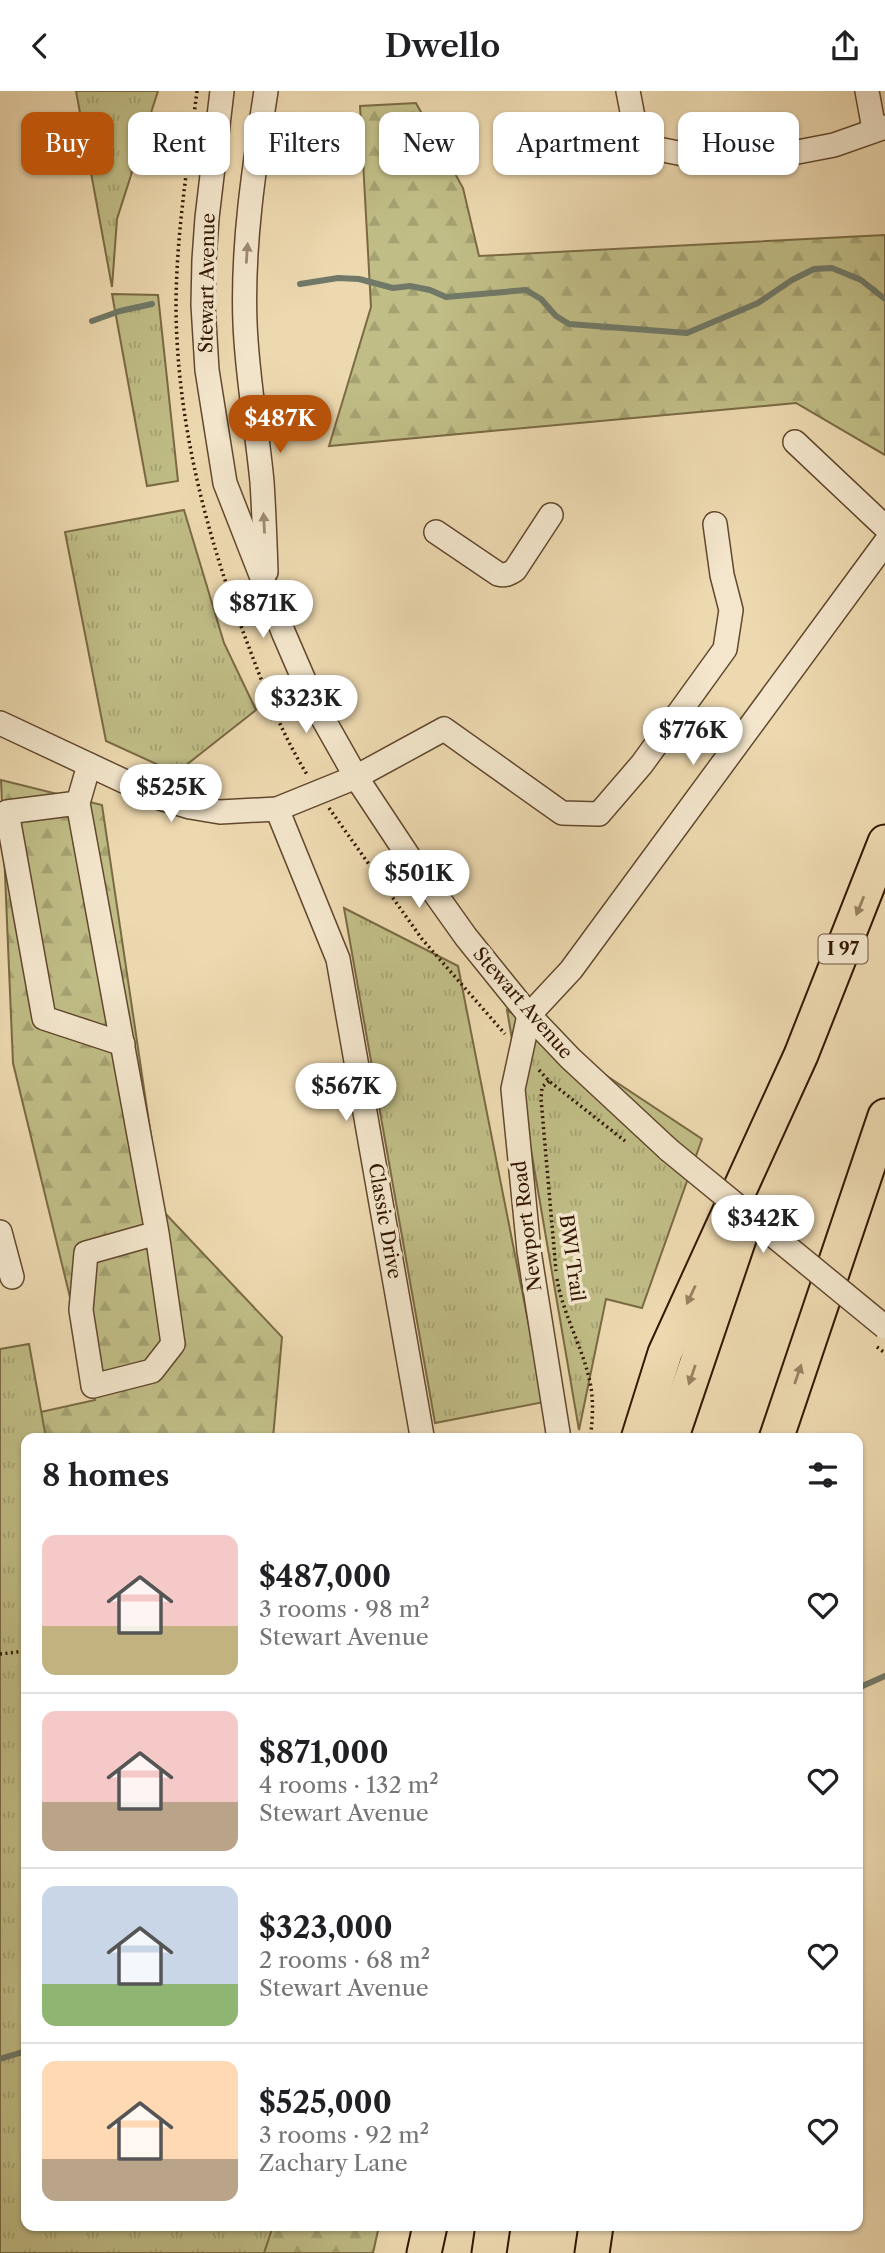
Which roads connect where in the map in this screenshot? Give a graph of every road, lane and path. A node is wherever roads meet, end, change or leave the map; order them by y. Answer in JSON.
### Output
{"nodes":[{"id":1,"x":222,"y":91,"type":"edge"},
{"id":2,"x":266,"y":91,"type":"edge"},
{"id":3,"x":628,"y":91,"type":"edge"},
{"id":4,"x":867,"y":91,"type":"edge"},
{"id":5,"x":880,"y":128,"type":"edge"},
{"id":6,"x":795,"y":442,"type":"dead end"},
{"id":7,"x":551,"y":515,"type":"dead end"},
{"id":8,"x":715,"y":524,"type":"dead end"},
{"id":9,"x":885,"y":527,"type":"edge"},
{"id":10,"x":436,"y":532,"type":"dead end"},
{"id":11,"x":885,"y":543,"type":"edge"},
{"id":12,"x":268,"y":591,"type":"junction"},
{"id":13,"x":0,"y":723,"type":"edge"},
{"id":14,"x":89,"y":765,"type":"junction"},
{"id":15,"x":356,"y":777,"type":"junction"},
{"id":16,"x":79,"y":803,"type":"junction"},
{"id":17,"x":277,"y":809,"type":"junction"},
{"id":18,"x":885,"y":842,"type":"edge"},
{"id":19,"x":530,"y":1015,"type":"junction"},
{"id":20,"x":123,"y":1044,"type":"junction"},
{"id":21,"x":801,"y":1055,"type":"junction"},
{"id":22,"x":885,"y":1116,"type":"edge"},
{"id":23,"x":630,"y":1145,"type":"dead end"},
{"id":24,"x":0,"y":1232,"type":"edge"},
{"id":25,"x":157,"y":1233,"type":"junction"},
{"id":26,"x":12,"y":1277,"type":"dead end"},
{"id":27,"x":885,"y":1327,"type":"edge"},
{"id":28,"x":421,"y":1433,"type":"edge"},
{"id":29,"x":558,"y":1433,"type":"edge"},
{"id":30,"x":590,"y":1433,"type":"edge"},
{"id":31,"x":640,"y":1433,"type":"edge"},
{"id":32,"x":673,"y":1433,"type":"edge"},
{"id":33,"x":778,"y":1433,"type":"edge"},
{"id":34,"x":21,"y":1652,"type":"edge"},
{"id":35,"x":0,"y":1654,"type":"edge"},
{"id":36,"x":429,"y":2231,"type":"edge"},
{"id":37,"x":492,"y":2231,"type":"edge"},
{"id":38,"x":595,"y":2231,"type":"edge"},
{"id":39,"x":424,"y":2253,"type":"edge"},
{"id":40,"x":489,"y":2253,"type":"edge"},
{"id":41,"x":592,"y":2253,"type":"edge"}],
"edges":[{"from":1,"to":12,"type":"street","name":"Stewart Avenue"},
{"from":12,"to":2,"type":"street","name":"Stewart Avenue","one_way":true},
{"from":3,"to":5,"type":"street"},
{"from":4,"to":5,"type":"street"},
{"from":6,"to":9,"type":"street"},
{"from":7,"to":10,"type":"street"},
{"from":8,"to":15,"type":"street"},
{"from":11,"to":19,"type":"street"},
{"from":12,"to":15,"type":"street","name":"Stewart Avenue"},
{"from":13,"to":14,"type":"street"},
{"from":14,"to":16,"type":"street"},
{"from":14,"to":17,"type":"street"},
{"from":15,"to":17,"type":"street"},
{"from":15,"to":19,"type":"street","name":"Stewart Avenue"},
{"from":16,"to":20,"type":"street"},
{"from":16,"to":20,"type":"street"},
{"from":17,"to":28,"type":"street","name":"Classic Drive"},
{"from":18,"to":21,"type":"highway","number":"I 97","one_way":true},
{"from":19,"to":27,"type":"street","name":"Stewart Avenue","bridge":true},
{"from":19,"to":29,"type":"street","name":"Newport Road"},
{"from":20,"to":25,"type":"street"},
{"from":21,"to":31,"type":"highway","one_way":true},
{"from":21,"to":32,"type":"highway","number":"I 97","one_way":true},
{"from":33,"to":22,"type":"highway","one_way":true},
{"from":23,"to":30,"type":"path","name":"BWI Trail"},
{"from":24,"to":26,"type":"street"},
{"from":25,"to":25,"type":"street"},
{"from":34,"to":35,"type":"path"},
{"from":36,"to":39,"type":"highway"},
{"from":37,"to":40,"type":"highway"},
{"from":38,"to":41,"type":"highway"}]}
